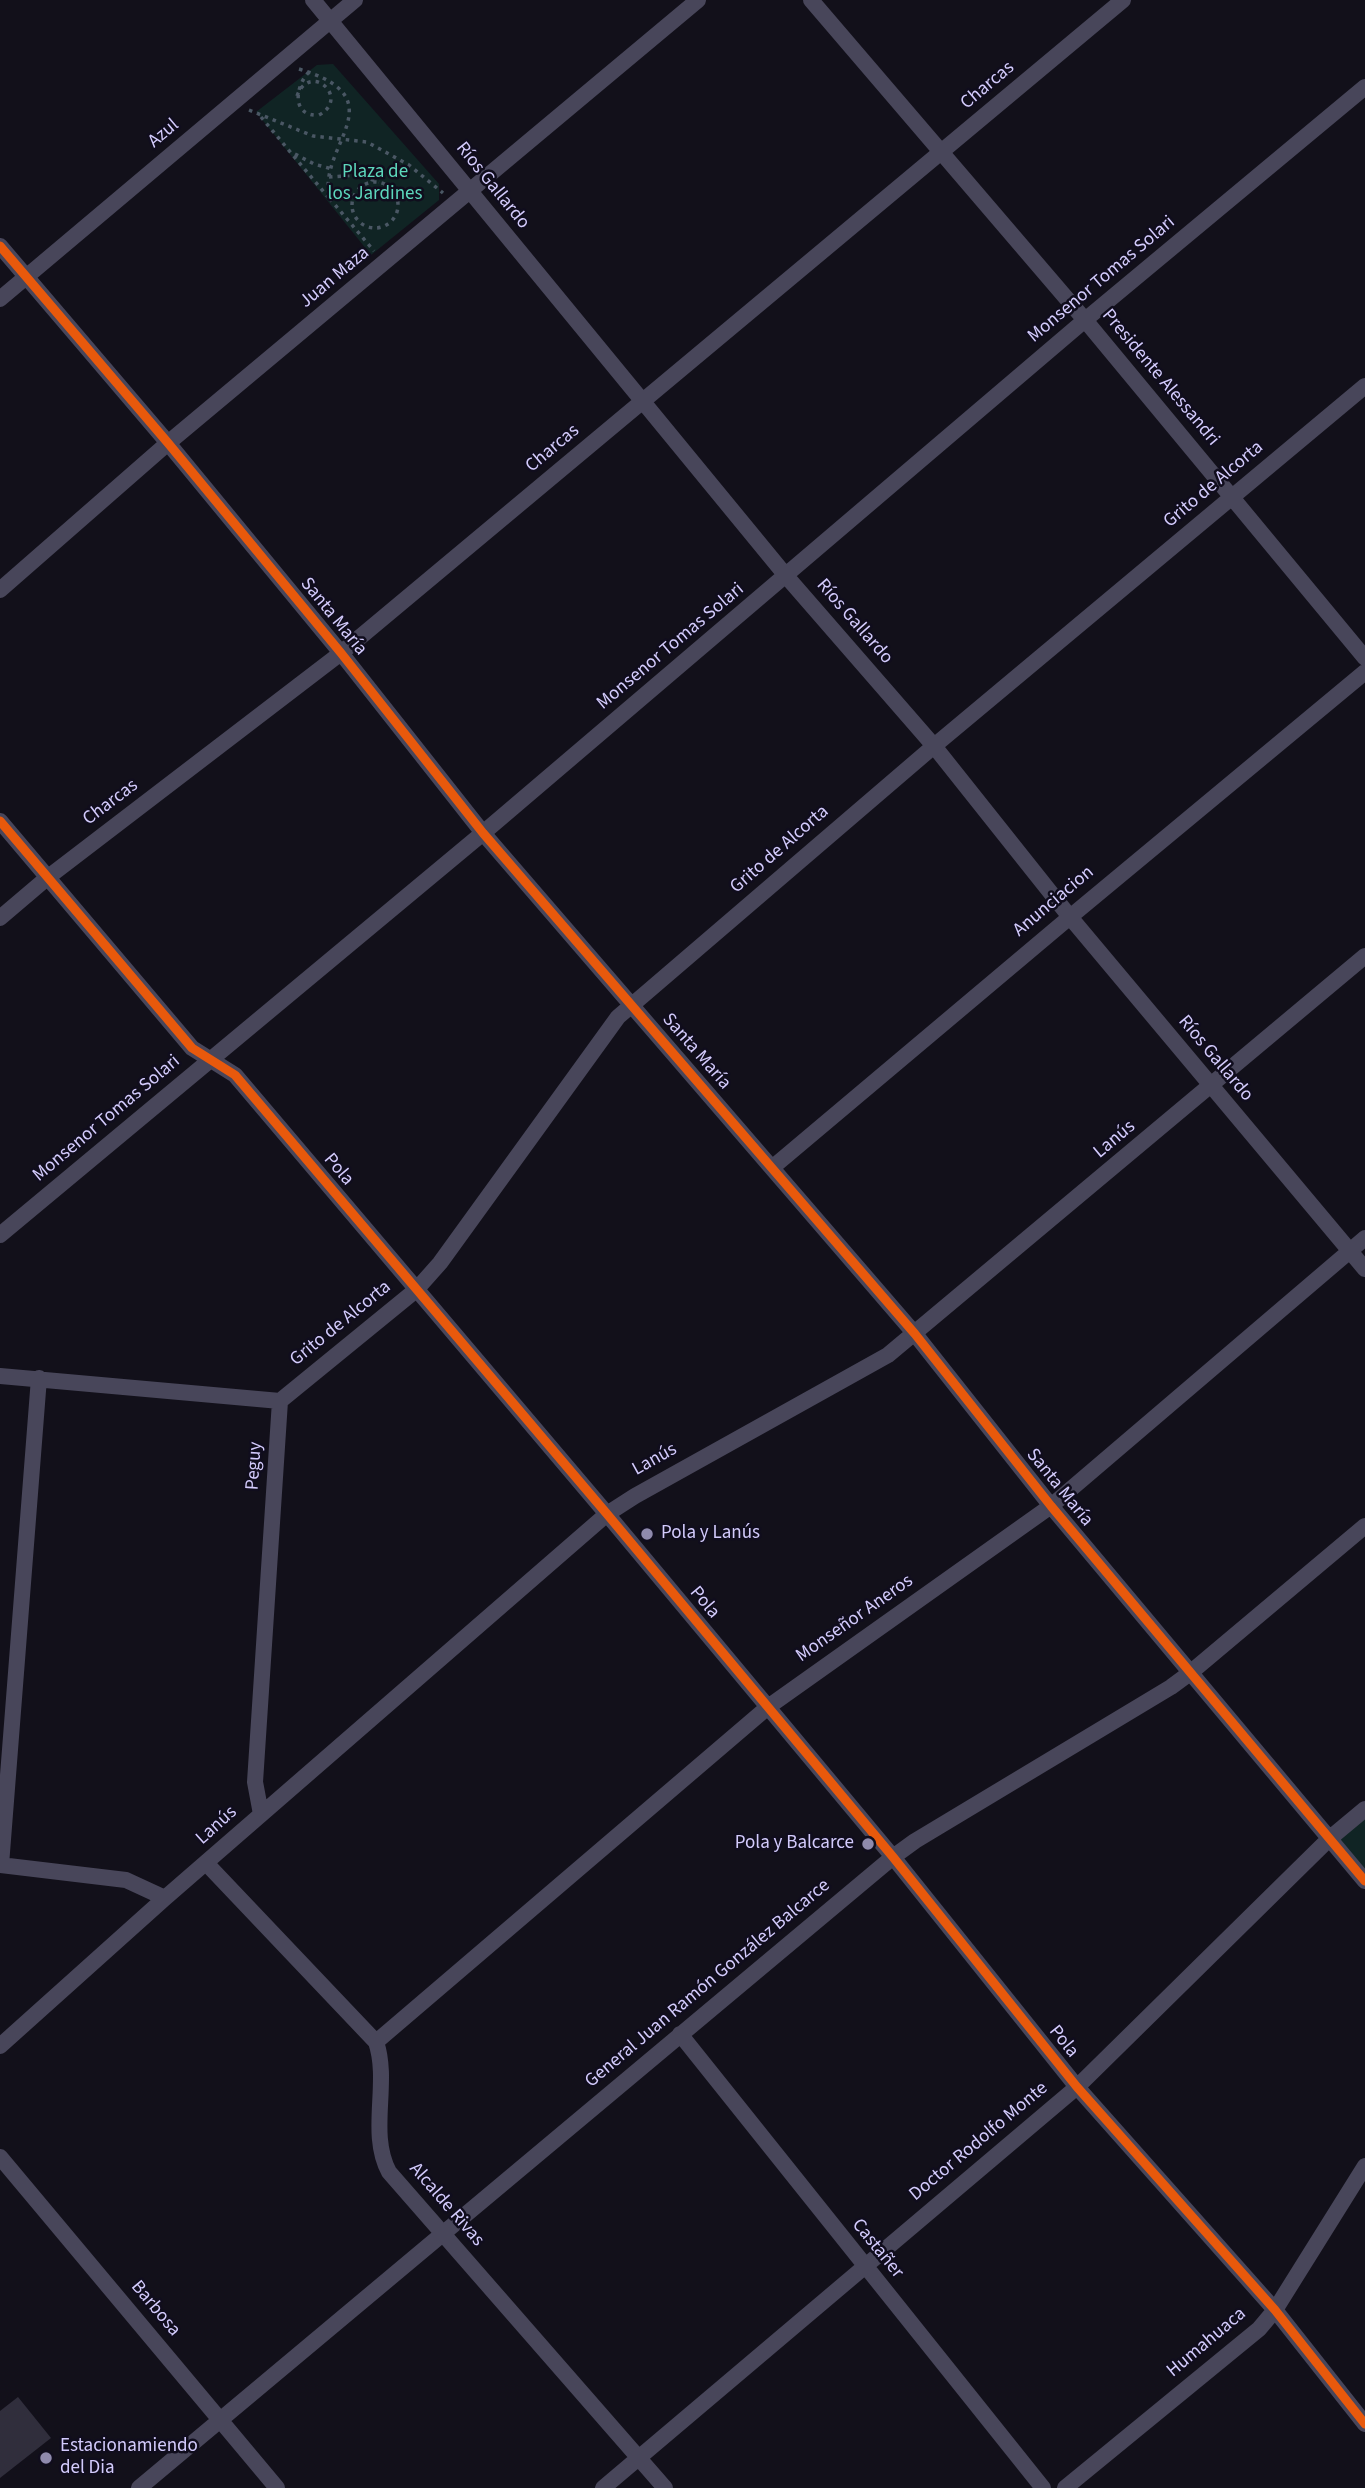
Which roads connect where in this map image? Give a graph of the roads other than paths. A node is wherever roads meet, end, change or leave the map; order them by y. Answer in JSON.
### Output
{"nodes":[{"id":1,"x":313,"y":0,"type":"edge"},
{"id":2,"x":355,"y":0,"type":"edge"},
{"id":3,"x":698,"y":0,"type":"edge"},
{"id":4,"x":811,"y":0,"type":"edge"},
{"id":5,"x":1123,"y":0,"type":"edge"},
{"id":6,"x":331,"y":20,"type":"junction"},
{"id":7,"x":1365,"y":87,"type":"edge"},
{"id":8,"x":942,"y":152,"type":"junction"},
{"id":9,"x":470,"y":193,"type":"junction"},
{"id":10,"x":0,"y":246,"type":"edge"},
{"id":11,"x":26,"y":277,"type":"junction"},
{"id":12,"x":0,"y":299,"type":"edge"},
{"id":13,"x":1085,"y":320,"type":"junction"},
{"id":14,"x":1365,"y":386,"type":"edge"},
{"id":15,"x":643,"y":401,"type":"junction"},
{"id":16,"x":168,"y":443,"type":"junction"},
{"id":17,"x":1231,"y":497,"type":"junction"},
{"id":18,"x":787,"y":576,"type":"junction"},
{"id":19,"x":0,"y":590,"type":"edge"},
{"id":20,"x":341,"y":653,"type":"junction"},
{"id":21,"x":1365,"y":657,"type":"edge"},
{"id":22,"x":1365,"y":672,"type":"edge"},
{"id":23,"x":933,"y":746,"type":"junction"},
{"id":24,"x":0,"y":821,"type":"edge"},
{"id":25,"x":483,"y":833,"type":"junction"},
{"id":26,"x":47,"y":878,"type":"junction"},
{"id":27,"x":1070,"y":917,"type":"junction"},
{"id":28,"x":0,"y":918,"type":"edge"},
{"id":29,"x":1365,"y":956,"type":"edge"},
{"id":30,"x":632,"y":1004,"type":"junction"},
{"id":31,"x":211,"y":1059,"type":"junction"},
{"id":32,"x":1211,"y":1087,"type":"junction"},
{"id":33,"x":773,"y":1167,"type":"junction"},
{"id":34,"x":0,"y":1235,"type":"edge"},
{"id":35,"x":1365,"y":1238,"type":"edge"},
{"id":36,"x":1350,"y":1251,"type":"junction"},
{"id":37,"x":1365,"y":1269,"type":"edge"},
{"id":38,"x":416,"y":1290,"type":"junction"},
{"id":39,"x":915,"y":1334,"type":"junction"},
{"id":40,"x":0,"y":1376,"type":"edge"},
{"id":41,"x":39,"y":1378,"type":"junction"},
{"id":42,"x":280,"y":1401,"type":"junction"},
{"id":43,"x":1051,"y":1506,"type":"junction"},
{"id":44,"x":607,"y":1514,"type":"junction"},
{"id":45,"x":1365,"y":1526,"type":"edge"},
{"id":46,"x":1190,"y":1673,"type":"junction"},
{"id":47,"x":768,"y":1707,"type":"junction"},
{"id":48,"x":1365,"y":1809,"type":"edge"},
{"id":49,"x":261,"y":1814,"type":"junction"},
{"id":50,"x":1329,"y":1839,"type":"junction"},
{"id":51,"x":892,"y":1857,"type":"junction"},
{"id":52,"x":206,"y":1863,"type":"junction"},
{"id":53,"x":1,"y":1865,"type":"edge"},
{"id":54,"x":1365,"y":1881,"type":"edge"},
{"id":55,"x":165,"y":1898,"type":"junction"},
{"id":56,"x":680,"y":2034,"type":"junction"},
{"id":57,"x":376,"y":2042,"type":"junction"},
{"id":58,"x":0,"y":2046,"type":"edge"},
{"id":59,"x":1077,"y":2087,"type":"junction"},
{"id":60,"x":0,"y":2157,"type":"edge"},
{"id":61,"x":1365,"y":2166,"type":"edge"},
{"id":62,"x":443,"y":2235,"type":"junction"},
{"id":63,"x":864,"y":2266,"type":"junction"},
{"id":64,"x":1275,"y":2310,"type":"junction"},
{"id":65,"x":221,"y":2420,"type":"junction"},
{"id":66,"x":1365,"y":2424,"type":"edge"},
{"id":67,"x":639,"y":2458,"type":"junction"},
{"id":68,"x":139,"y":2488,"type":"edge"},
{"id":69,"x":277,"y":2488,"type":"edge"},
{"id":70,"x":603,"y":2488,"type":"edge"},
{"id":71,"x":665,"y":2488,"type":"edge"},
{"id":72,"x":1043,"y":2488,"type":"edge"},
{"id":73,"x":1065,"y":2488,"type":"edge"}],
"edges":[{"from":1,"to":6,"type":"street","name":"Ríos Gallardo"},
{"from":2,"to":6,"type":"street","name":"Azul"},
{"from":3,"to":9,"type":"street","name":"Juan Maza"},
{"from":4,"to":8,"type":"street","name":"Presidente Alessandri"},
{"from":5,"to":8,"type":"street","name":"Charcas"},
{"from":6,"to":9,"type":"street","name":"Ríos Gallardo"},
{"from":6,"to":11,"type":"street","name":"Azul"},
{"from":7,"to":13,"type":"street","name":"Monsenor Tomas Solari"},
{"from":8,"to":13,"type":"street","name":"Presidente Alessandri"},
{"from":8,"to":15,"type":"street","name":"Charcas"},
{"from":9,"to":15,"type":"street","name":"Ríos Gallardo"},
{"from":9,"to":16,"type":"street","name":"Juan Maza"},
{"from":10,"to":11,"type":"street","name":"Santa María"},
{"from":11,"to":12,"type":"street","name":"Azul"},
{"from":11,"to":16,"type":"street","name":"Santa María"},
{"from":13,"to":17,"type":"street","name":"Presidente Alessandri"},
{"from":13,"to":18,"type":"street","name":"Monsenor Tomas Solari"},
{"from":14,"to":17,"type":"street","name":"Grito de Alcorta"},
{"from":15,"to":18,"type":"street","name":"Ríos Gallardo"},
{"from":15,"to":20,"type":"street","name":"Charcas"},
{"from":16,"to":19,"type":"street","name":"Juan Maza"},
{"from":16,"to":20,"type":"street","name":"Santa María"},
{"from":17,"to":21,"type":"street","name":"Presidente Alessandri"},
{"from":17,"to":23,"type":"street","name":"Grito de Alcorta"},
{"from":18,"to":23,"type":"street","name":"Ríos Gallardo"},
{"from":18,"to":25,"type":"street","name":"Monsenor Tomas Solari"},
{"from":20,"to":25,"type":"street","name":"Santa María"},
{"from":20,"to":26,"type":"street","name":"Charcas"},
{"from":22,"to":27,"type":"street","name":"Anunciacion"},
{"from":23,"to":27,"type":"street","name":"Ríos Gallardo"},
{"from":23,"to":30,"type":"street","name":"Grito de Alcorta"},
{"from":24,"to":26,"type":"street","name":"Pola"},
{"from":25,"to":30,"type":"street","name":"Santa María"},
{"from":25,"to":31,"type":"street","name":"Monsenor Tomas Solari"},
{"from":26,"to":28,"type":"street","name":"Charcas"},
{"from":26,"to":31,"type":"street","name":"Pola"},
{"from":27,"to":32,"type":"street","name":"Ríos Gallardo"},
{"from":27,"to":33,"type":"street","name":"Anunciacion"},
{"from":29,"to":32,"type":"street","name":"Lanús"},
{"from":30,"to":33,"type":"street","name":"Santa María"},
{"from":30,"to":38,"type":"street","name":"Grito de Alcorta"},
{"from":31,"to":34,"type":"street","name":"Monsenor Tomas Solari"},
{"from":31,"to":38,"type":"street","name":"Pola"},
{"from":32,"to":36,"type":"street","name":"Ríos Gallardo"},
{"from":32,"to":39,"type":"street","name":"Lanús"},
{"from":33,"to":39,"type":"street","name":"Santa María"},
{"from":35,"to":36,"type":"street","name":"Monseñor Aneros"},
{"from":36,"to":37,"type":"street","name":"Ríos Gallardo"},
{"from":36,"to":43,"type":"street","name":"Monseñor Aneros"},
{"from":38,"to":42,"type":"street","name":"Grito de Alcorta"},
{"from":38,"to":44,"type":"street","name":"Pola"},
{"from":39,"to":43,"type":"street","name":"Santa María"},
{"from":39,"to":44,"type":"street","name":"Lanús"},
{"from":40,"to":41,"type":"street"},
{"from":41,"to":42,"type":"street"},
{"from":41,"to":53,"type":"street"},
{"from":42,"to":49,"type":"street","name":"Peguy"},
{"from":43,"to":46,"type":"street","name":"Santa María"},
{"from":43,"to":47,"type":"street","name":"Monseñor Aneros"},
{"from":44,"to":47,"type":"street","name":"Pola"},
{"from":44,"to":49,"type":"street","name":"Lanús"},
{"from":45,"to":46,"type":"street","name":"General Juan Ramón González Balcarce"},
{"from":46,"to":50,"type":"street","name":"Santa María"},
{"from":46,"to":51,"type":"street","name":"General Juan Ramón González Balcarce"},
{"from":47,"to":51,"type":"street","name":"Pola"},
{"from":47,"to":57,"type":"street","name":"Monseñor Aneros"},
{"from":48,"to":50,"type":"street","name":"Doctor Rodolfo Monte"},
{"from":49,"to":52,"type":"street","name":"Lanús"},
{"from":50,"to":54,"type":"street","name":"Santa María"},
{"from":50,"to":59,"type":"street","name":"Doctor Rodolfo Monte"},
{"from":51,"to":56,"type":"street","name":"General Juan Ramón González Balcarce"},
{"from":51,"to":59,"type":"street","name":"Pola"},
{"from":52,"to":55,"type":"street","name":"Lanús"},
{"from":52,"to":57,"type":"street"},
{"from":53,"to":55,"type":"street"},
{"from":55,"to":58,"type":"street","name":"Lanús"},
{"from":56,"to":62,"type":"street","name":"General Juan Ramón González Balcarce"},
{"from":56,"to":63,"type":"street","name":"Castañer"},
{"from":57,"to":62,"type":"street","name":"Alcalde Rivas"},
{"from":59,"to":63,"type":"street","name":"Doctor Rodolfo Monte"},
{"from":59,"to":64,"type":"street","name":"Pola"},
{"from":60,"to":65,"type":"street","name":"Barbosa"},
{"from":61,"to":64,"type":"street","name":"Humahuaca"},
{"from":62,"to":65,"type":"street","name":"General Juan Ramón González Balcarce"},
{"from":62,"to":67,"type":"street","name":"Alcalde Rivas"},
{"from":63,"to":67,"type":"street","name":"Doctor Rodolfo Monte"},
{"from":63,"to":72,"type":"street","name":"Castañer"},
{"from":64,"to":66,"type":"street","name":"Pola"},
{"from":64,"to":73,"type":"street","name":"Humahuaca"},
{"from":65,"to":68,"type":"street","name":"General Juan Ramón González Balcarce"},
{"from":65,"to":69,"type":"street","name":"Barbosa"},
{"from":67,"to":70,"type":"street","name":"Doctor Rodolfo Monte"},
{"from":67,"to":71,"type":"street","name":"Alcalde Rivas"}]}
